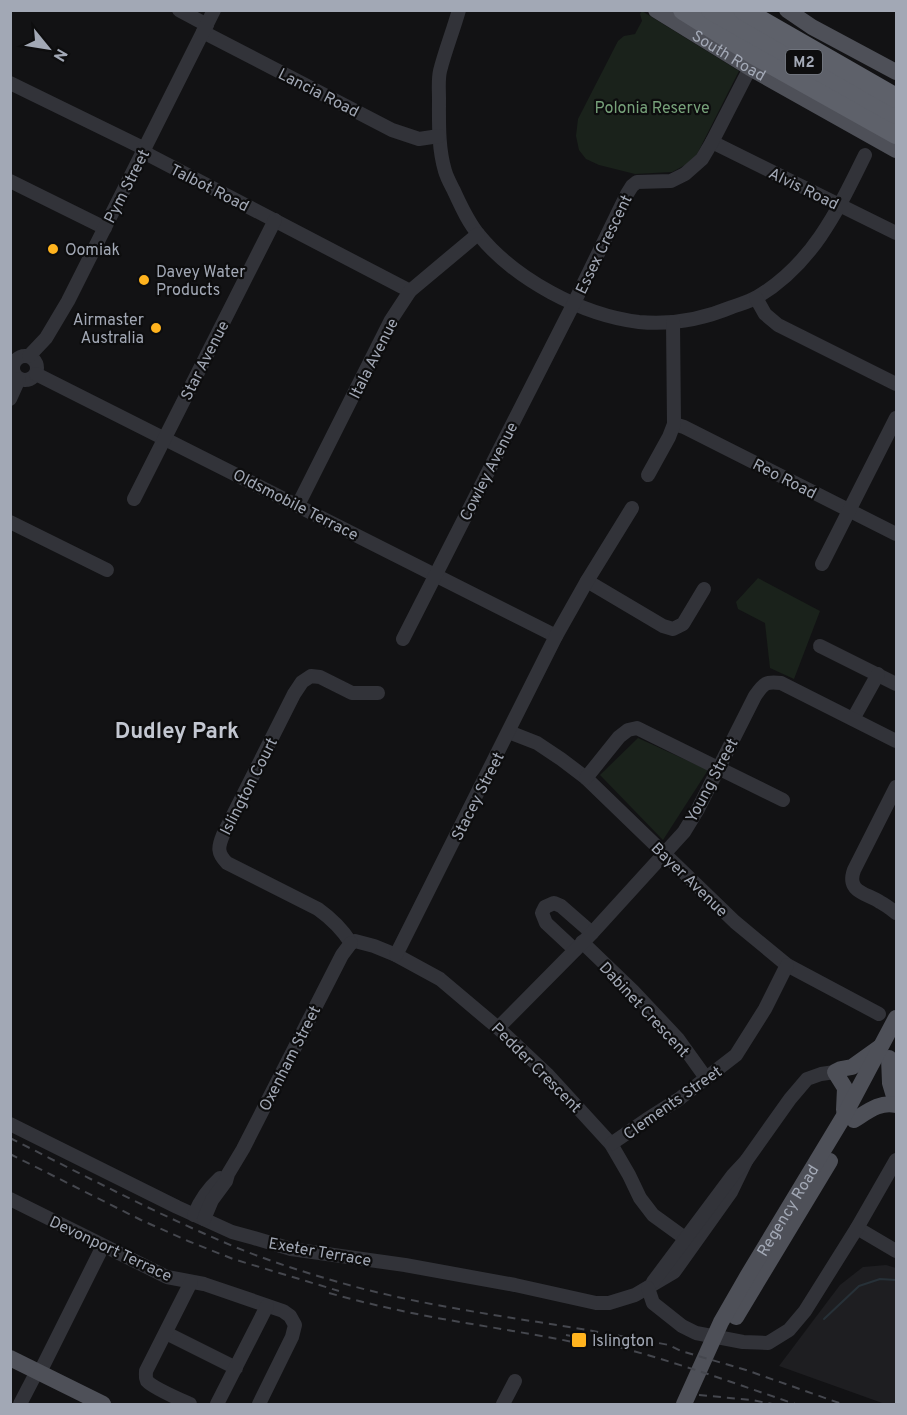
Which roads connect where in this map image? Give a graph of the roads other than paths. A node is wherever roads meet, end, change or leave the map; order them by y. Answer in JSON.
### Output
{"nodes":[{"id":1,"x":179,"y":10,"type":"edge"},
{"id":2,"x":214,"y":10,"type":"edge"},
{"id":3,"x":656,"y":10,"type":"edge"},
{"id":4,"x":683,"y":10,"type":"edge"},
{"id":5,"x":711,"y":10,"type":"edge"},
{"id":6,"x":743,"y":10,"type":"edge"},
{"id":7,"x":788,"y":10,"type":"edge"},
{"id":8,"x":458,"y":11,"type":"edge"},
{"id":9,"x":205,"y":28,"type":"junction"},
{"id":10,"x":750,"y":68,"type":"junction"},
{"id":11,"x":897,"y":72,"type":"edge"},
{"id":12,"x":10,"y":83,"type":"edge"},
{"id":13,"x":897,"y":98,"type":"edge"},
{"id":14,"x":897,"y":114,"type":"edge"},
{"id":15,"x":897,"y":134,"type":"edge"},
{"id":16,"x":439,"y":136,"type":"junction"},
{"id":17,"x":712,"y":142,"type":"junction"},
{"id":18,"x":897,"y":150,"type":"edge"},
{"id":19,"x":144,"y":151,"type":"junction"},
{"id":20,"x":865,"y":155,"type":"dead end"},
{"id":21,"x":10,"y":181,"type":"edge"},
{"id":22,"x":840,"y":206,"type":"junction"},
{"id":23,"x":275,"y":220,"type":"junction"},
{"id":24,"x":105,"y":228,"type":"junction"},
{"id":25,"x":897,"y":233,"type":"edge"},
{"id":26,"x":478,"y":234,"type":"junction"},
{"id":27,"x":410,"y":291,"type":"junction"},
{"id":28,"x":756,"y":298,"type":"junction"},
{"id":29,"x":574,"y":303,"type":"junction"},
{"id":30,"x":673,"y":322,"type":"junction"},
{"id":31,"x":29,"y":356,"type":"junction"},
{"id":32,"x":12,"y":361,"type":"edge"},
{"id":33,"x":36,"y":374,"type":"junction"},
{"id":34,"x":19,"y":379,"type":"junction"},
{"id":35,"x":897,"y":384,"type":"edge"},
{"id":36,"x":10,"y":399,"type":"edge"},
{"id":37,"x":897,"y":418,"type":"edge"},
{"id":38,"x":674,"y":424,"type":"junction"},
{"id":39,"x":164,"y":439,"type":"junction"},
{"id":40,"x":648,"y":475,"type":"dead end"},
{"id":41,"x":134,"y":499,"type":"dead end"},
{"id":42,"x":298,"y":505,"type":"junction"},
{"id":43,"x":632,"y":508,"type":"dead end"},
{"id":44,"x":849,"y":510,"type":"junction"},
{"id":45,"x":10,"y":522,"type":"edge"},
{"id":46,"x":897,"y":534,"type":"edge"},
{"id":47,"x":822,"y":564,"type":"dead end"},
{"id":48,"x":107,"y":570,"type":"dead end"},
{"id":49,"x":435,"y":575,"type":"junction"},
{"id":50,"x":587,"y":581,"type":"junction"},
{"id":51,"x":704,"y":589,"type":"dead end"},
{"id":52,"x":556,"y":636,"type":"junction"},
{"id":53,"x":403,"y":639,"type":"dead end"},
{"id":54,"x":820,"y":646,"type":"dead end"},
{"id":55,"x":878,"y":674,"type":"junction"},
{"id":56,"x":897,"y":684,"type":"edge"},
{"id":57,"x":378,"y":693,"type":"dead end"},
{"id":58,"x":853,"y":719,"type":"junction"},
{"id":59,"x":509,"y":732,"type":"junction"},
{"id":60,"x":897,"y":741,"type":"edge"},
{"id":61,"x":719,"y":768,"type":"junction"},
{"id":62,"x":586,"y":778,"type":"junction"},
{"id":63,"x":896,"y":789,"type":"edge"},
{"id":64,"x":783,"y":800,"type":"dead end"},
{"id":65,"x":664,"y":854,"type":"junction"},
{"id":66,"x":897,"y":913,"type":"edge"},
{"id":67,"x":583,"y":941,"type":"junction"},
{"id":68,"x":351,"y":943,"type":"junction"},
{"id":69,"x":396,"y":955,"type":"junction"},
{"id":70,"x":787,"y":965,"type":"junction"},
{"id":71,"x":879,"y":1014,"type":"dead end"},
{"id":72,"x":897,"y":1018,"type":"edge"},
{"id":73,"x":498,"y":1028,"type":"junction"},
{"id":74,"x":890,"y":1048,"type":"edge"},
{"id":75,"x":835,"y":1072,"type":"junction"},
{"id":76,"x":706,"y":1078,"type":"junction"},
{"id":77,"x":897,"y":1104,"type":"edge"},
{"id":78,"x":849,"y":1118,"type":"junction"},
{"id":79,"x":10,"y":1124,"type":"edge"},
{"id":80,"x":611,"y":1144,"type":"junction"},
{"id":81,"x":897,"y":1160,"type":"edge"},
{"id":82,"x":10,"y":1199,"type":"edge"},
{"id":83,"x":199,"y":1217,"type":"junction"},
{"id":84,"x":857,"y":1228,"type":"junction"},
{"id":85,"x":689,"y":1241,"type":"junction"},
{"id":86,"x":103,"y":1246,"type":"junction"},
{"id":87,"x":897,"y":1251,"type":"edge"},
{"id":88,"x":191,"y":1282,"type":"junction"},
{"id":89,"x":648,"y":1288,"type":"junction"},
{"id":90,"x":267,"y":1306,"type":"junction"},
{"id":91,"x":726,"y":1324,"type":"junction"},
{"id":92,"x":166,"y":1333,"type":"junction"},
{"id":93,"x":10,"y":1358,"type":"edge"},
{"id":94,"x":10,"y":1367,"type":"edge"},
{"id":95,"x":237,"y":1368,"type":"junction"},
{"id":96,"x":36,"y":1376,"type":"junction"},
{"id":97,"x":515,"y":1381,"type":"dead end"},
{"id":98,"x":20,"y":1404,"type":"edge"},
{"id":99,"x":82,"y":1404,"type":"edge"},
{"id":100,"x":103,"y":1404,"type":"edge"},
{"id":101,"x":190,"y":1404,"type":"edge"},
{"id":102,"x":218,"y":1404,"type":"edge"},
{"id":103,"x":259,"y":1404,"type":"edge"},
{"id":104,"x":503,"y":1404,"type":"edge"},
{"id":105,"x":684,"y":1404,"type":"edge"},
{"id":106,"x":695,"y":1404,"type":"edge"}],
"edges":[{"from":1,"to":9,"type":"street","name":"Lancia Road"},
{"from":2,"to":9,"type":"street","name":"Pym Street"},
{"from":3,"to":10,"type":"main road","name":"South Road"},
{"from":4,"to":15,"type":"highway"},
{"from":5,"to":14,"type":"highway","number":"M2"},
{"from":6,"to":13,"type":"highway","number":"M2"},
{"from":7,"to":11,"type":"main road"},
{"from":8,"to":16,"type":"street"},
{"from":9,"to":16,"type":"street","name":"Lancia Road"},
{"from":9,"to":19,"type":"street","name":"Pym Street"},
{"from":10,"to":17,"type":"street","name":"Essex Crescent"},
{"from":10,"to":18,"type":"main road","name":"South Road"},
{"from":12,"to":19,"type":"street","name":"Talbot Road"},
{"from":16,"to":26,"type":"street"},
{"from":17,"to":22,"type":"street","name":"Alvis Road"},
{"from":17,"to":29,"type":"street","name":"Essex Crescent"},
{"from":19,"to":23,"type":"street","name":"Talbot Road"},
{"from":19,"to":24,"type":"street","name":"Pym Street"},
{"from":20,"to":22,"type":"street"},
{"from":21,"to":24,"type":"street"},
{"from":22,"to":25,"type":"street","name":"Alvis Road"},
{"from":22,"to":28,"type":"street"},
{"from":23,"to":27,"type":"street","name":"Talbot Road"},
{"from":23,"to":39,"type":"street","name":"Star Avenue"},
{"from":24,"to":31,"type":"street","name":"Pym Street"},
{"from":26,"to":27,"type":"street","name":"Itala Avenue"},
{"from":26,"to":29,"type":"street"},
{"from":27,"to":42,"type":"street","name":"Itala Avenue"},
{"from":28,"to":30,"type":"street"},
{"from":28,"to":35,"type":"street"},
{"from":29,"to":30,"type":"street"},
{"from":29,"to":49,"type":"street","name":"Cowley Avenue"},
{"from":30,"to":38,"type":"street"},
{"from":31,"to":32,"type":"street"},
{"from":31,"to":33,"type":"street"},
{"from":32,"to":34,"type":"street"},
{"from":33,"to":34,"type":"street"},
{"from":33,"to":39,"type":"street","name":"Oldsmobile Terrace"},
{"from":34,"to":36,"type":"street"},
{"from":37,"to":44,"type":"street"},
{"from":38,"to":40,"type":"street"},
{"from":38,"to":44,"type":"street","name":"Reo Road"},
{"from":39,"to":41,"type":"street","name":"Star Avenue"},
{"from":39,"to":42,"type":"street","name":"Oldsmobile Terrace"},
{"from":42,"to":49,"type":"street","name":"Oldsmobile Terrace"},
{"from":43,"to":50,"type":"street","name":"Stacey Street"},
{"from":44,"to":46,"type":"street","name":"Reo Road"},
{"from":44,"to":47,"type":"street"},
{"from":45,"to":48,"type":"street"},
{"from":49,"to":52,"type":"street","name":"Oldsmobile Terrace"},
{"from":49,"to":53,"type":"street","name":"Cowley Avenue"},
{"from":50,"to":51,"type":"street"},
{"from":50,"to":52,"type":"street","name":"Stacey Street"},
{"from":52,"to":59,"type":"street","name":"Stacey Street"},
{"from":54,"to":55,"type":"street"},
{"from":55,"to":56,"type":"street"},
{"from":55,"to":58,"type":"street"},
{"from":57,"to":68,"type":"street","name":"Islington Court"},
{"from":58,"to":60,"type":"street","name":"Young Street"},
{"from":58,"to":61,"type":"street","name":"Young Street"},
{"from":59,"to":62,"type":"street","name":"Bayer Avenue"},
{"from":59,"to":69,"type":"street","name":"Stacey Street"},
{"from":61,"to":62,"type":"street"},
{"from":61,"to":64,"type":"street"},
{"from":61,"to":65,"type":"street","name":"Young Street"},
{"from":62,"to":65,"type":"street","name":"Bayer Avenue"},
{"from":63,"to":66,"type":"street"},
{"from":65,"to":67,"type":"street","name":"Young Street"},
{"from":65,"to":70,"type":"street","name":"Bayer Avenue"},
{"from":67,"to":73,"type":"street","name":"Young Street"},
{"from":67,"to":76,"type":"street","name":"Dabinet Crescent"},
{"from":68,"to":69,"type":"street","name":"Pedder Crescent"},
{"from":68,"to":83,"type":"street","name":"Oxenham Street"},
{"from":69,"to":73,"type":"street","name":"Pedder Crescent"},
{"from":70,"to":71,"type":"street","name":"Bayer Avenue"},
{"from":70,"to":76,"type":"street","name":"Clements Street"},
{"from":72,"to":74,"type":"main road","name":"Regency Road"},
{"from":73,"to":80,"type":"street","name":"Pedder Crescent"},
{"from":74,"to":75,"type":"main road"},
{"from":74,"to":77,"type":"main road"},
{"from":74,"to":78,"type":"main road","name":"Regency Road"},
{"from":75,"to":78,"type":"main road"},
{"from":75,"to":85,"type":"street"},
{"from":76,"to":80,"type":"street","name":"Clements Street"},
{"from":77,"to":78,"type":"main road"},
{"from":78,"to":91,"type":"main road","name":"Regency Road"},
{"from":79,"to":83,"type":"street","name":"Exeter Terrace"},
{"from":80,"to":85,"type":"street","name":"Pedder Crescent"},
{"from":81,"to":84,"type":"street"},
{"from":82,"to":86,"type":"street","name":"Devonport Terrace"},
{"from":83,"to":89,"type":"street","name":"Exeter Terrace"},
{"from":84,"to":87,"type":"street"},
{"from":84,"to":89,"type":"street"},
{"from":85,"to":89,"type":"street"},
{"from":86,"to":88,"type":"street","name":"Devonport Terrace"},
{"from":86,"to":96,"type":"street"},
{"from":88,"to":90,"type":"street","name":"Devonport Terrace"},
{"from":88,"to":92,"type":"street"},
{"from":90,"to":95,"type":"street"},
{"from":90,"to":103,"type":"street","name":"Devonport Terrace"},
{"from":91,"to":105,"type":"main road","name":"Regency Road"},
{"from":91,"to":106,"type":"main road","name":"Regency Road"},
{"from":92,"to":95,"type":"street"},
{"from":92,"to":101,"type":"street"},
{"from":93,"to":96,"type":"main road"},
{"from":94,"to":96,"type":"main road"},
{"from":95,"to":102,"type":"street"},
{"from":96,"to":98,"type":"street"},
{"from":96,"to":99,"type":"main road"},
{"from":96,"to":100,"type":"main road"},
{"from":97,"to":104,"type":"street"}]}
